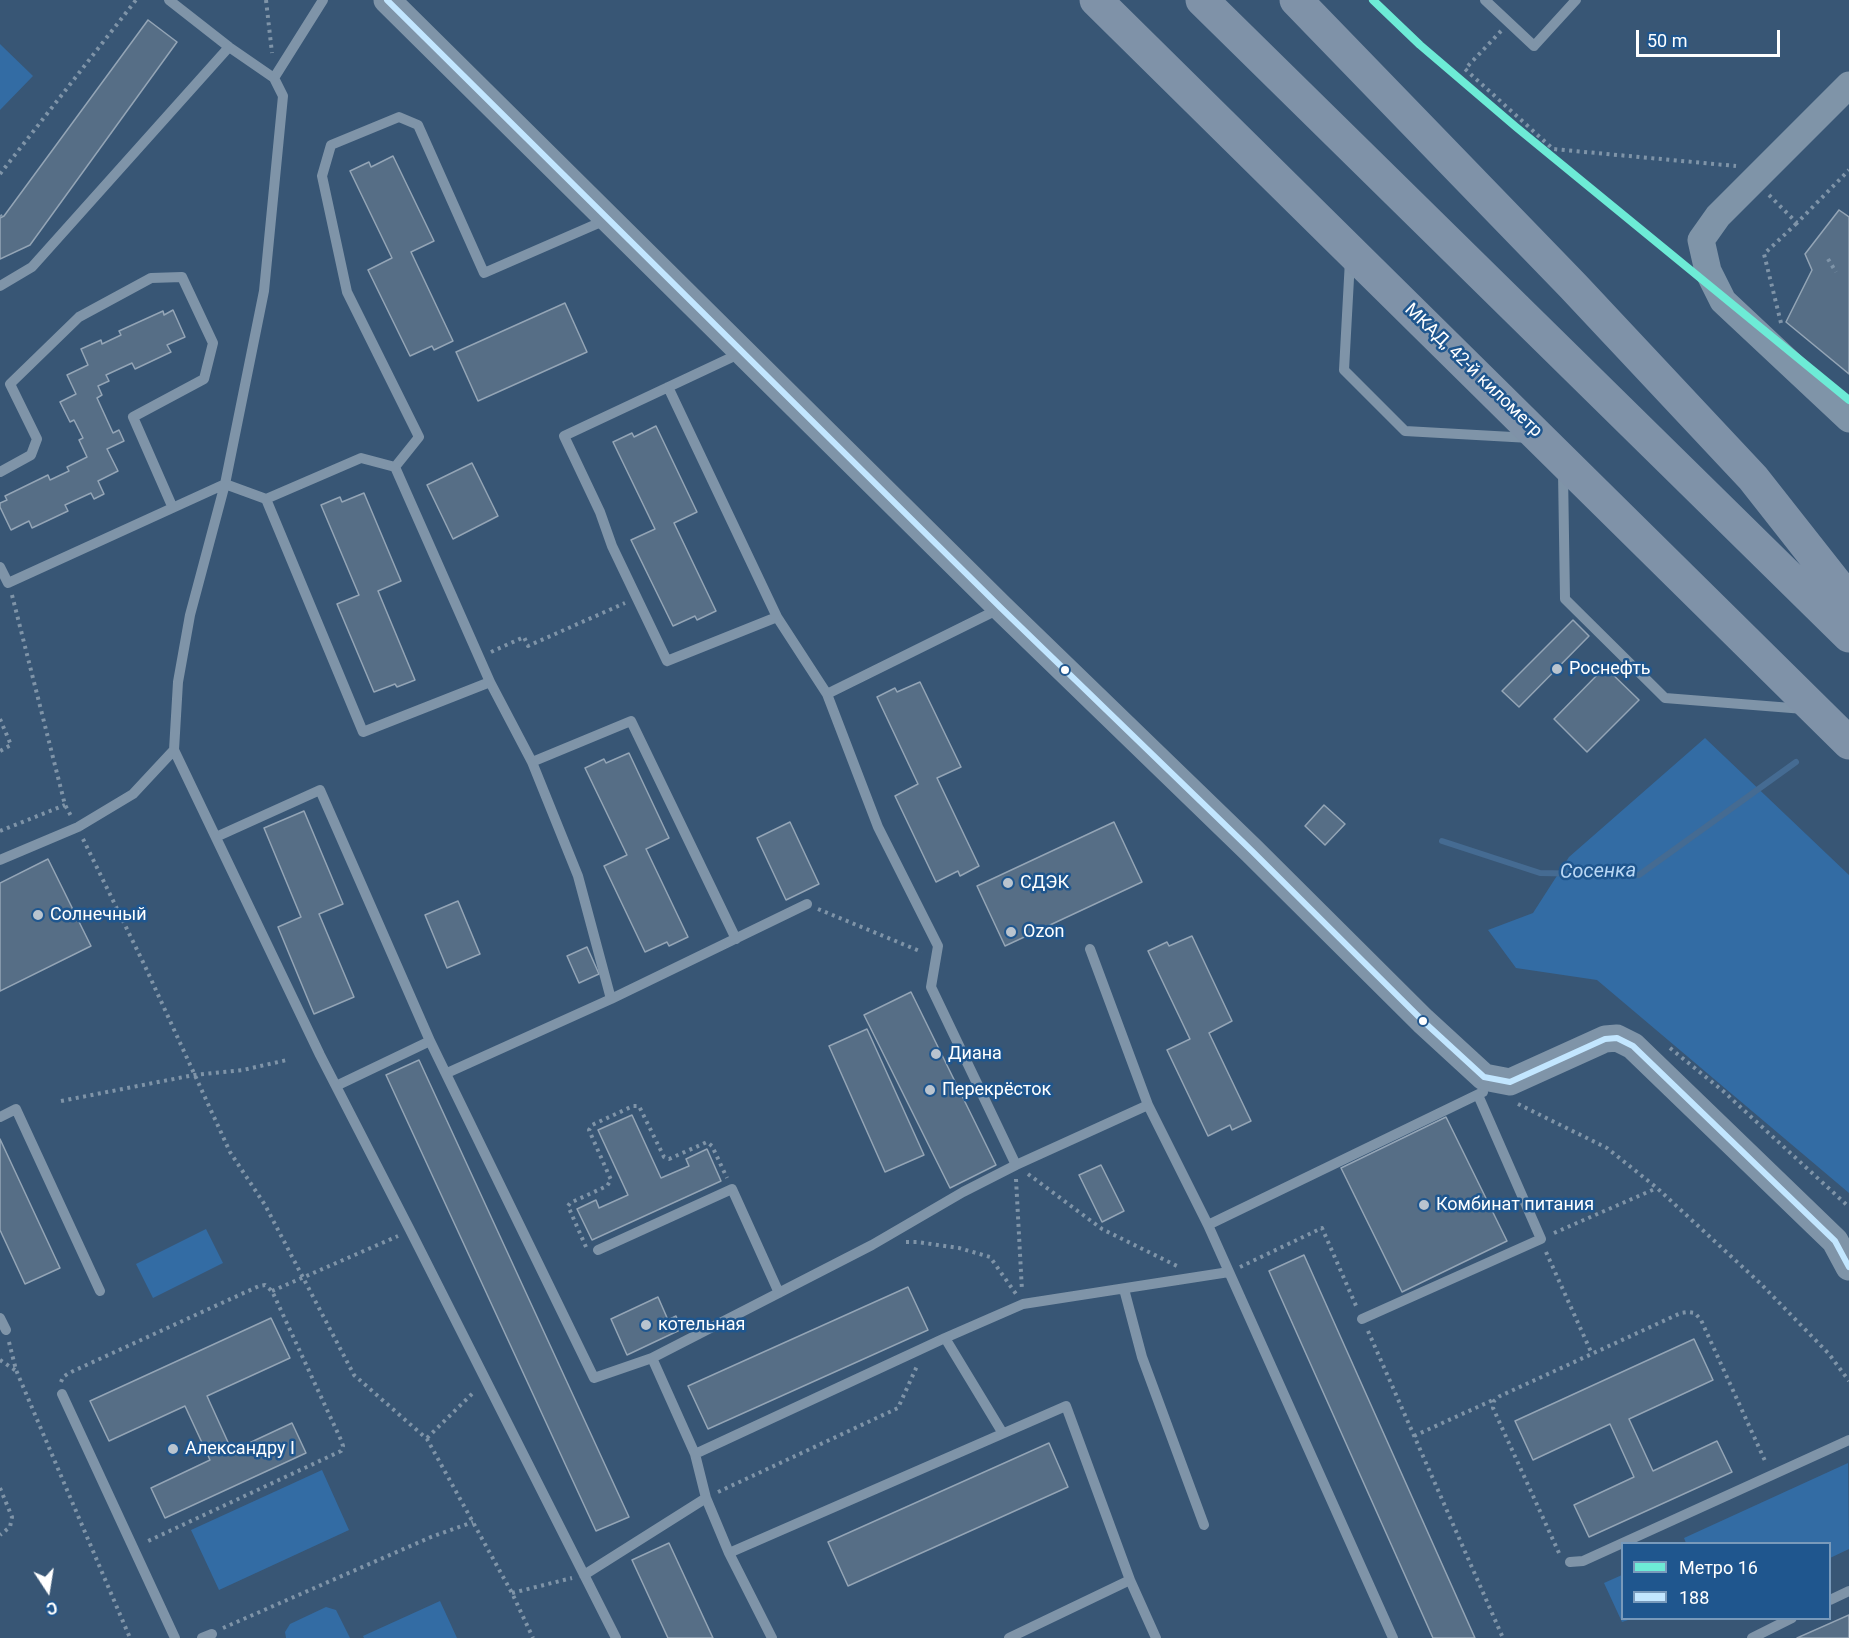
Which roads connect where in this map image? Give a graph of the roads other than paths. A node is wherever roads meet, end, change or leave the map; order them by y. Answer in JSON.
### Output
{"nodes":[{"id":1,"x":169,"y":0,"type":"edge"},
{"id":2,"x":323,"y":0,"type":"edge"},
{"id":3,"x":387,"y":0,"type":"edge"},
{"id":4,"x":1096,"y":0,"type":"edge"},
{"id":5,"x":1202,"y":0,"type":"edge"},
{"id":6,"x":1296,"y":0,"type":"edge"},
{"id":7,"x":1485,"y":0,"type":"edge"},
{"id":8,"x":1576,"y":0,"type":"edge"},
{"id":9,"x":229,"y":47,"type":"junction"},
{"id":10,"x":274,"y":78,"type":"junction"},
{"id":11,"x":1849,"y":85,"type":"edge"},
{"id":12,"x":608,"y":219,"type":"junction"},
{"id":13,"x":1350,"y":251,"type":"junction"},
{"id":14,"x":0,"y":286,"type":"edge"},
{"id":15,"x":743,"y":352,"type":"junction"},
{"id":16,"x":668,"y":387,"type":"junction"},
{"id":17,"x":1849,"y":419,"type":"edge"},
{"id":18,"x":1552,"y":449,"type":"junction"},
{"id":19,"x":395,"y":467,"type":"junction"},
{"id":20,"x":0,"y":472,"type":"edge"},
{"id":21,"x":225,"y":483,"type":"junction"},
{"id":22,"x":266,"y":499,"type":"junction"},
{"id":23,"x":172,"y":506,"type":"junction"},
{"id":24,"x":0,"y":567,"type":"edge"},
{"id":25,"x":1849,"y":600,"type":"edge"},
{"id":26,"x":1001,"y":608,"type":"junction"},
{"id":27,"x":777,"y":617,"type":"junction"},
{"id":28,"x":1849,"y":636,"type":"edge"},
{"id":29,"x":490,"y":681,"type":"junction"},
{"id":30,"x":827,"y":694,"type":"junction"},
{"id":31,"x":1816,"y":710,"type":"junction"},
{"id":32,"x":1849,"y":742,"type":"edge"},
{"id":33,"x":174,"y":750,"type":"junction"},
{"id":34,"x":532,"y":762,"type":"junction"},
{"id":35,"x":216,"y":837,"type":"junction"},
{"id":36,"x":0,"y":860,"type":"edge"},
{"id":37,"x":807,"y":904,"type":"road end"},
{"id":38,"x":736,"y":939,"type":"junction"},
{"id":39,"x":1090,"y":949,"type":"dead end"},
{"id":40,"x":611,"y":999,"type":"junction"},
{"id":41,"x":430,"y":1041,"type":"junction"},
{"id":42,"x":447,"y":1073,"type":"junction"},
{"id":43,"x":336,"y":1086,"type":"junction"},
{"id":44,"x":1488,"y":1088,"type":"junction"},
{"id":45,"x":1148,"y":1105,"type":"junction"},
{"id":46,"x":0,"y":1117,"type":"edge"},
{"id":47,"x":1016,"y":1165,"type":"junction"},
{"id":48,"x":1208,"y":1225,"type":"junction"},
{"id":49,"x":598,"y":1250,"type":"road end"},
{"id":50,"x":1849,"y":1267,"type":"edge"},
{"id":51,"x":1229,"y":1272,"type":"junction"},
{"id":52,"x":1124,"y":1288,"type":"junction"},
{"id":53,"x":100,"y":1292,"type":"dead end"},
{"id":54,"x":779,"y":1293,"type":"junction"},
{"id":55,"x":0,"y":1318,"type":"edge"},
{"id":56,"x":1362,"y":1319,"type":"road end"},
{"id":57,"x":6,"y":1330,"type":"road end"},
{"id":58,"x":945,"y":1338,"type":"junction"},
{"id":59,"x":652,"y":1358,"type":"junction"},
{"id":60,"x":62,"y":1394,"type":"road end"},
{"id":61,"x":1002,"y":1432,"type":"junction"},
{"id":62,"x":1849,"y":1440,"type":"edge"},
{"id":63,"x":694,"y":1454,"type":"junction"},
{"id":64,"x":706,"y":1498,"type":"junction"},
{"id":65,"x":1204,"y":1525,"type":"dead end"},
{"id":66,"x":1625,"y":1542,"type":"edge"},
{"id":67,"x":1621,"y":1544,"type":"edge"},
{"id":68,"x":729,"y":1553,"type":"junction"},
{"id":69,"x":1570,"y":1562,"type":"road end"},
{"id":70,"x":584,"y":1575,"type":"junction"},
{"id":71,"x":1130,"y":1580,"type":"junction"},
{"id":72,"x":1849,"y":1591,"type":"edge"},
{"id":73,"x":1831,"y":1600,"type":"edge"},
{"id":74,"x":1788,"y":1620,"type":"edge"},
{"id":75,"x":175,"y":1638,"type":"edge"},
{"id":76,"x":616,"y":1638,"type":"edge"},
{"id":77,"x":772,"y":1638,"type":"edge"},
{"id":78,"x":1009,"y":1638,"type":"edge"},
{"id":79,"x":1156,"y":1638,"type":"edge"},
{"id":80,"x":1394,"y":1638,"type":"edge"},
{"id":81,"x":1752,"y":1638,"type":"edge"}],
"edges":[{"from":1,"to":9,"type":"lane"},
{"from":2,"to":10,"type":"lane"},
{"from":3,"to":12,"type":"street"},
{"from":4,"to":13,"type":"highway","name":"МКАД, 42-й километр"},
{"from":5,"to":28,"type":"highway"},
{"from":6,"to":25,"type":"highway"},
{"from":7,"to":8,"type":"lane"},
{"from":9,"to":10,"type":"lane"},
{"from":9,"to":14,"type":"lane"},
{"from":10,"to":21,"type":"lane"},
{"from":11,"to":17,"type":"street"},
{"from":12,"to":15,"type":"street"},
{"from":12,"to":19,"type":"lane"},
{"from":13,"to":18,"type":"highway","name":"МКАД, 42-й километр"},
{"from":13,"to":18,"type":"lane"},
{"from":15,"to":16,"type":"lane"},
{"from":15,"to":26,"type":"street"},
{"from":16,"to":27,"type":"lane"},
{"from":16,"to":27,"type":"lane"},
{"from":18,"to":31,"type":"highway","name":"МКАД, 42-й километр"},
{"from":18,"to":31,"type":"lane"},
{"from":19,"to":22,"type":"lane"},
{"from":19,"to":29,"type":"lane"},
{"from":20,"to":23,"type":"lane"},
{"from":21,"to":22,"type":"lane"},
{"from":21,"to":23,"type":"lane"},
{"from":21,"to":33,"type":"lane"},
{"from":22,"to":29,"type":"lane"},
{"from":23,"to":24,"type":"lane"},
{"from":26,"to":30,"type":"lane"},
{"from":26,"to":44,"type":"street"},
{"from":27,"to":30,"type":"lane"},
{"from":29,"to":34,"type":"lane"},
{"from":30,"to":47,"type":"lane"},
{"from":31,"to":32,"type":"highway","name":"МКАД, 42-й километр"},
{"from":33,"to":35,"type":"lane"},
{"from":33,"to":36,"type":"lane"},
{"from":34,"to":38,"type":"lane"},
{"from":34,"to":40,"type":"lane"},
{"from":35,"to":41,"type":"lane"},
{"from":35,"to":43,"type":"lane"},
{"from":37,"to":38,"type":"lane"},
{"from":38,"to":40,"type":"lane"},
{"from":39,"to":45,"type":"lane"},
{"from":40,"to":42,"type":"lane"},
{"from":41,"to":42,"type":"lane"},
{"from":41,"to":43,"type":"lane"},
{"from":42,"to":59,"type":"lane"},
{"from":43,"to":70,"type":"lane"},
{"from":44,"to":48,"type":"lane"},
{"from":44,"to":50,"type":"street"},
{"from":44,"to":56,"type":"lane"},
{"from":45,"to":47,"type":"lane"},
{"from":45,"to":48,"type":"lane"},
{"from":46,"to":53,"type":"lane"},
{"from":47,"to":54,"type":"lane"},
{"from":48,"to":51,"type":"lane"},
{"from":49,"to":54,"type":"lane"},
{"from":51,"to":52,"type":"lane"},
{"from":51,"to":80,"type":"lane"},
{"from":52,"to":58,"type":"lane"},
{"from":52,"to":65,"type":"lane"},
{"from":54,"to":59,"type":"lane"},
{"from":55,"to":57,"type":"lane"},
{"from":58,"to":61,"type":"lane"},
{"from":58,"to":63,"type":"lane"},
{"from":59,"to":63,"type":"lane"},
{"from":60,"to":75,"type":"lane"},
{"from":61,"to":68,"type":"lane"},
{"from":61,"to":71,"type":"lane"},
{"from":62,"to":66,"type":"lane"},
{"from":63,"to":64,"type":"lane"},
{"from":64,"to":68,"type":"lane"},
{"from":64,"to":70,"type":"lane"},
{"from":67,"to":69,"type":"lane"},
{"from":68,"to":77,"type":"lane"},
{"from":70,"to":76,"type":"lane"},
{"from":71,"to":78,"type":"lane"},
{"from":71,"to":79,"type":"lane"},
{"from":72,"to":73,"type":"lane"},
{"from":74,"to":81,"type":"lane"}]}
